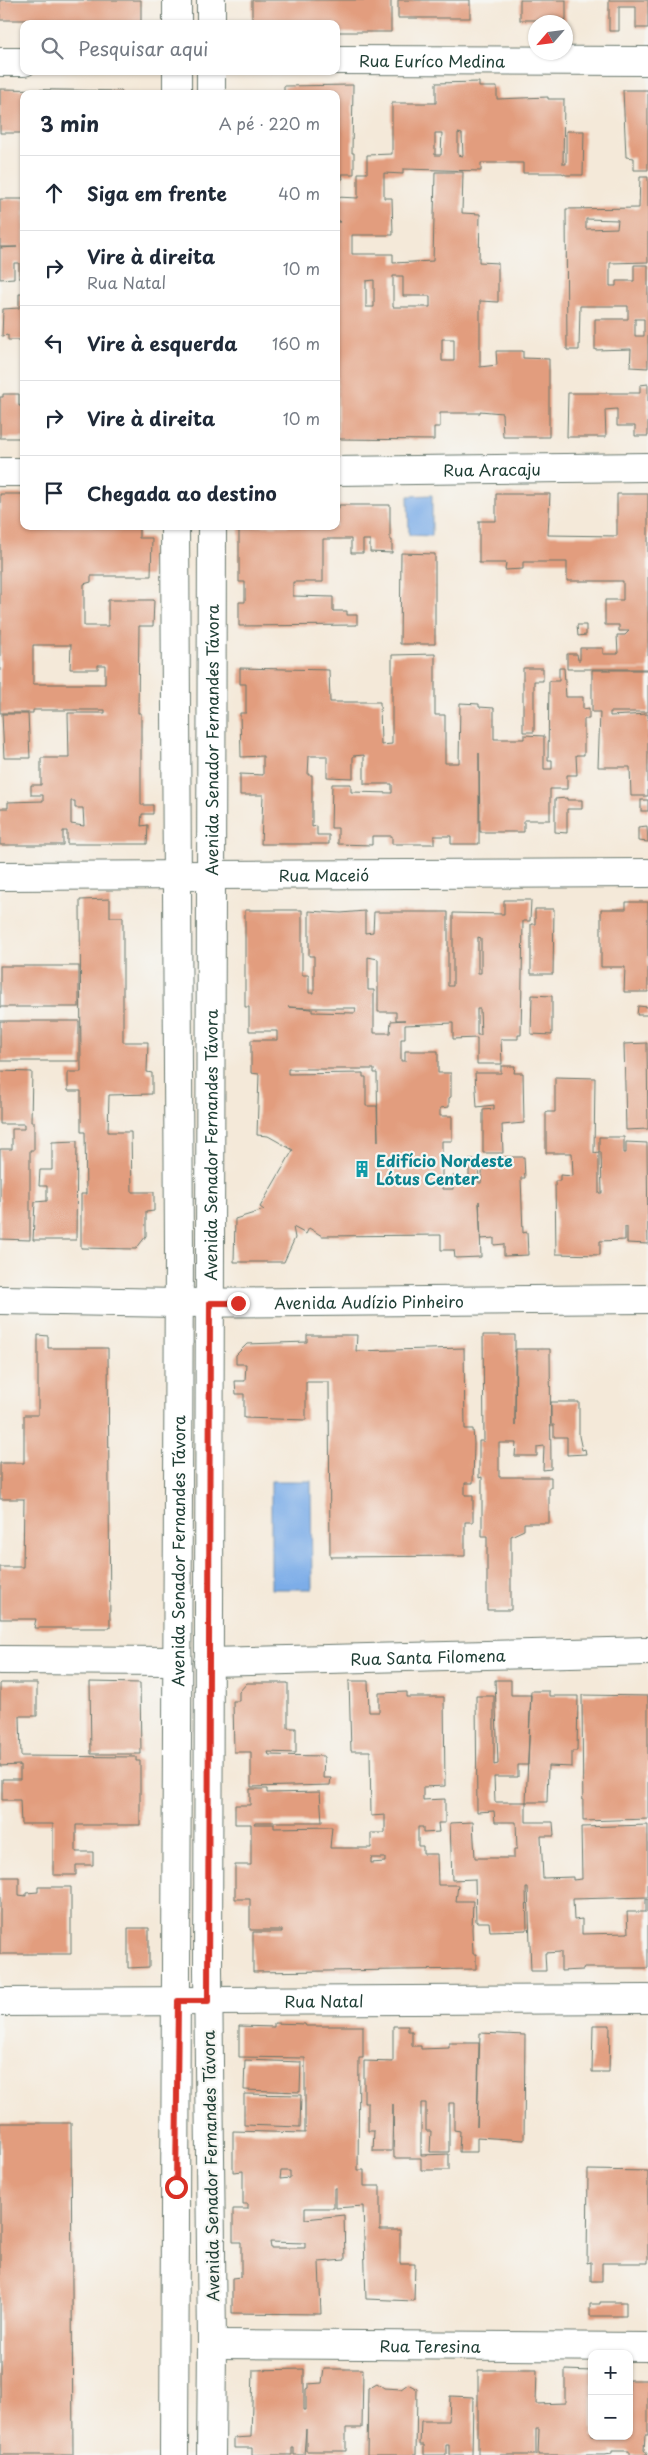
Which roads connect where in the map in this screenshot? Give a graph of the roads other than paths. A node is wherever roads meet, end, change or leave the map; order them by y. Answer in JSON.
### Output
{"nodes":[{"id":1,"x":177,"y":0,"type":"edge"},
{"id":2,"x":211,"y":0,"type":"edge"},
{"id":3,"x":177,"y":20,"type":"edge"},
{"id":4,"x":211,"y":20,"type":"edge"},
{"id":5,"x":340,"y":60,"type":"edge"},
{"id":6,"x":648,"y":61,"type":"edge"},
{"id":7,"x":0,"y":62,"type":"edge"},
{"id":8,"x":20,"y":62,"type":"edge"},
{"id":9,"x":177,"y":75,"type":"edge"},
{"id":10,"x":211,"y":75,"type":"edge"},
{"id":11,"x":177,"y":90,"type":"edge"},
{"id":12,"x":211,"y":90,"type":"edge"},
{"id":13,"x":648,"y":467,"type":"edge"},
{"id":14,"x":340,"y":471,"type":"edge"},
{"id":15,"x":0,"y":472,"type":"edge"},
{"id":16,"x":20,"y":472,"type":"edge"},
{"id":17,"x":175,"y":530,"type":"edge"},
{"id":18,"x":212,"y":530,"type":"edge"},
{"id":19,"x":648,"y":873,"type":"edge"},
{"id":20,"x":211,"y":875,"type":"junction"},
{"id":21,"x":0,"y":876,"type":"edge"},
{"id":22,"x":177,"y":876,"type":"junction"},
{"id":23,"x":648,"y":1299,"type":"edge"},
{"id":24,"x":0,"y":1300,"type":"edge"},
{"id":25,"x":179,"y":1303,"type":"junction"},
{"id":26,"x":210,"y":1303,"type":"junction"},
{"id":27,"x":648,"y":1650,"type":"edge"},
{"id":28,"x":0,"y":1660,"type":"edge"},
{"id":29,"x":176,"y":1661,"type":"junction"},
{"id":30,"x":208,"y":1662,"type":"junction"},
{"id":31,"x":648,"y":1999,"type":"edge"},
{"id":32,"x":178,"y":2001,"type":"junction"},
{"id":33,"x":208,"y":2001,"type":"junction"},
{"id":34,"x":0,"y":2002,"type":"edge"},
{"id":35,"x":212,"y":2344,"type":"junction"},
{"id":36,"x":648,"y":2347,"type":"edge"},
{"id":37,"x":174,"y":2455,"type":"edge"},
{"id":38,"x":211,"y":2455,"type":"edge"}],
"edges":[{"from":1,"to":3,"type":"main road"},
{"from":2,"to":4,"type":"main road"},
{"from":5,"to":6,"type":"main road","name":"Rua Euríco Medina"},
{"from":7,"to":8,"type":"main road"},
{"from":9,"to":11,"type":"main road"},
{"from":10,"to":12,"type":"main road"},
{"from":13,"to":14,"type":"main road","name":"Rua Aracaju"},
{"from":15,"to":16,"type":"main road"},
{"from":17,"to":22,"type":"main road","name":"Avenida Senador Fernandes Távora"},
{"from":18,"to":20,"type":"main road","name":"Avenida Senador Fernandes Távora"},
{"from":19,"to":20,"type":"main road","name":"Rua Maceió"},
{"from":20,"to":22,"type":"main road","name":"Rua Maceió"},
{"from":20,"to":26,"type":"main road","name":"Avenida Senador Fernandes Távora"},
{"from":21,"to":22,"type":"main road","name":"Rua Maceió"},
{"from":22,"to":25,"type":"main road","name":"Avenida Senador Fernandes Távora"},
{"from":23,"to":26,"type":"main road","name":"Avenida Audízio Pinheiro"},
{"from":24,"to":25,"type":"main road","name":"Avenida Audízio Pinheiro"},
{"from":25,"to":26,"type":"main road","name":"Avenida Audízio Pinheiro"},
{"from":25,"to":29,"type":"main road","name":"Avenida Senador Fernandes Távora"},
{"from":26,"to":30,"type":"main road","name":"Avenida Senador Fernandes Távora"},
{"from":27,"to":30,"type":"main road","name":"Rua Santa Filomena"},
{"from":28,"to":29,"type":"main road"},
{"from":29,"to":32,"type":"main road","name":"Avenida Senador Fernandes Távora"},
{"from":30,"to":33,"type":"main road","name":"Avenida Senador Fernandes Távora"},
{"from":31,"to":33,"type":"main road","name":"Rua Natal"},
{"from":32,"to":33,"type":"main road","name":"Rua Natal"},
{"from":32,"to":34,"type":"main road","name":"Rua Natal"},
{"from":32,"to":37,"type":"main road","name":"Avenida Senador Fernandes Távora"},
{"from":33,"to":35,"type":"main road","name":"Avenida Senador Fernandes Távora"},
{"from":35,"to":36,"type":"main road","name":"Rua Teresina"},
{"from":35,"to":38,"type":"main road","name":"Avenida Senador Fernandes Távora"}]}
